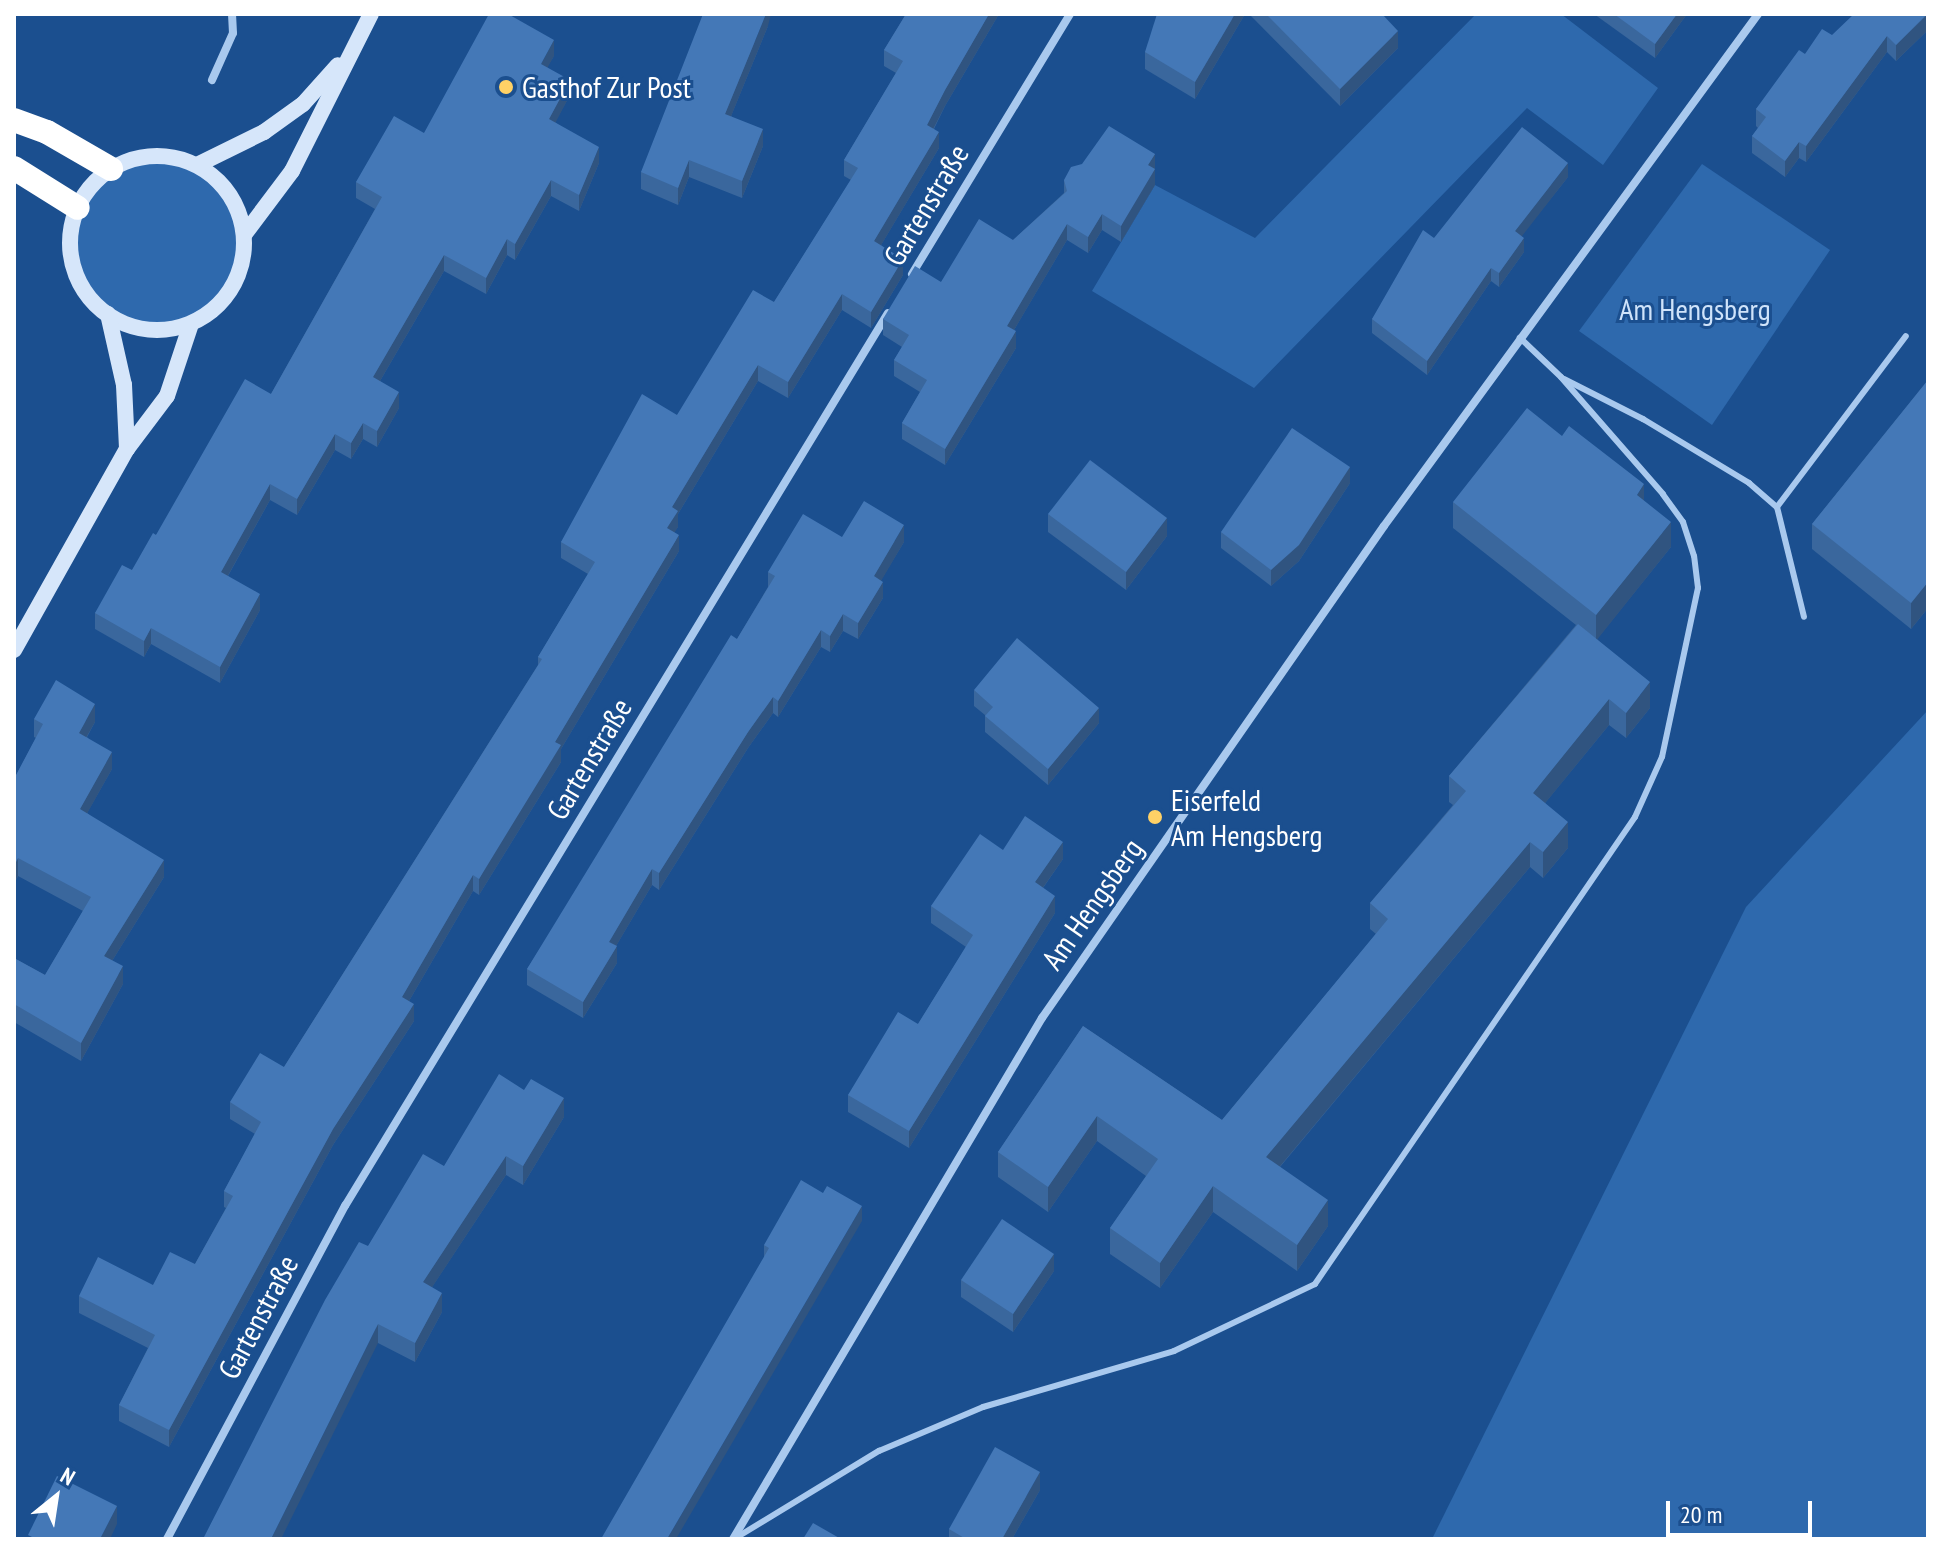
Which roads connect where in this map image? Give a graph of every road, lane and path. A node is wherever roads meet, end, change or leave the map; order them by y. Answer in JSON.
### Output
{"nodes":[{"id":1,"x":232,"y":14,"type":"edge"},
{"id":2,"x":371,"y":14,"type":"edge"},
{"id":3,"x":1070,"y":14,"type":"edge"},
{"id":4,"x":1758,"y":14,"type":"edge"},
{"id":5,"x":352,"y":49,"type":"junction"},
{"id":6,"x":212,"y":80,"type":"dead end"},
{"id":7,"x":14,"y":120,"type":"edge"},
{"id":8,"x":197,"y":165,"type":"junction"},
{"id":9,"x":14,"y":168,"type":"edge"},
{"id":10,"x":111,"y":169,"type":"junction"},
{"id":11,"x":78,"y":208,"type":"junction"},
{"id":12,"x":244,"y":235,"type":"junction"},
{"id":13,"x":908,"y":281,"type":"edge"},
{"id":14,"x":892,"y":307,"type":"edge"},
{"id":15,"x":108,"y":314,"type":"junction"},
{"id":16,"x":191,"y":324,"type":"junction"},
{"id":17,"x":1906,"y":336,"type":"dead end"},
{"id":18,"x":1520,"y":338,"type":"junction"},
{"id":19,"x":1561,"y":377,"type":"junction"},
{"id":20,"x":127,"y":449,"type":"junction"},
{"id":21,"x":1777,"y":507,"type":"junction"},
{"id":22,"x":1804,"y":617,"type":"dead end"},
{"id":23,"x":14,"y":650,"type":"edge"},
{"id":24,"x":167,"y":1539,"type":"edge"},
{"id":25,"x":734,"y":1539,"type":"edge"}],
"edges":[{"from":1,"to":6,"type":"street"},
{"from":2,"to":5,"type":"main road"},
{"from":3,"to":13,"type":"street","name":"Gartenstraße"},
{"from":4,"to":18,"type":"street","name":"Am Hengsberg"},
{"from":5,"to":8,"type":"main road"},
{"from":5,"to":12,"type":"main road"},
{"from":7,"to":10,"type":"highway"},
{"from":8,"to":10,"type":"main road"},
{"from":8,"to":12,"type":"main road"},
{"from":9,"to":11,"type":"highway"},
{"from":10,"to":11,"type":"main road"},
{"from":11,"to":15,"type":"main road"},
{"from":12,"to":16,"type":"main road"},
{"from":14,"to":24,"type":"street","name":"Gartenstraße"},
{"from":15,"to":16,"type":"main road"},
{"from":15,"to":20,"type":"main road"},
{"from":16,"to":20,"type":"main road"},
{"from":17,"to":21,"type":"lane"},
{"from":18,"to":19,"type":"lane"},
{"from":18,"to":25,"type":"street","name":"Am Hengsberg"},
{"from":19,"to":21,"type":"lane"},
{"from":19,"to":25,"type":"lane"},
{"from":20,"to":23,"type":"main road"},
{"from":21,"to":22,"type":"lane"}]}
